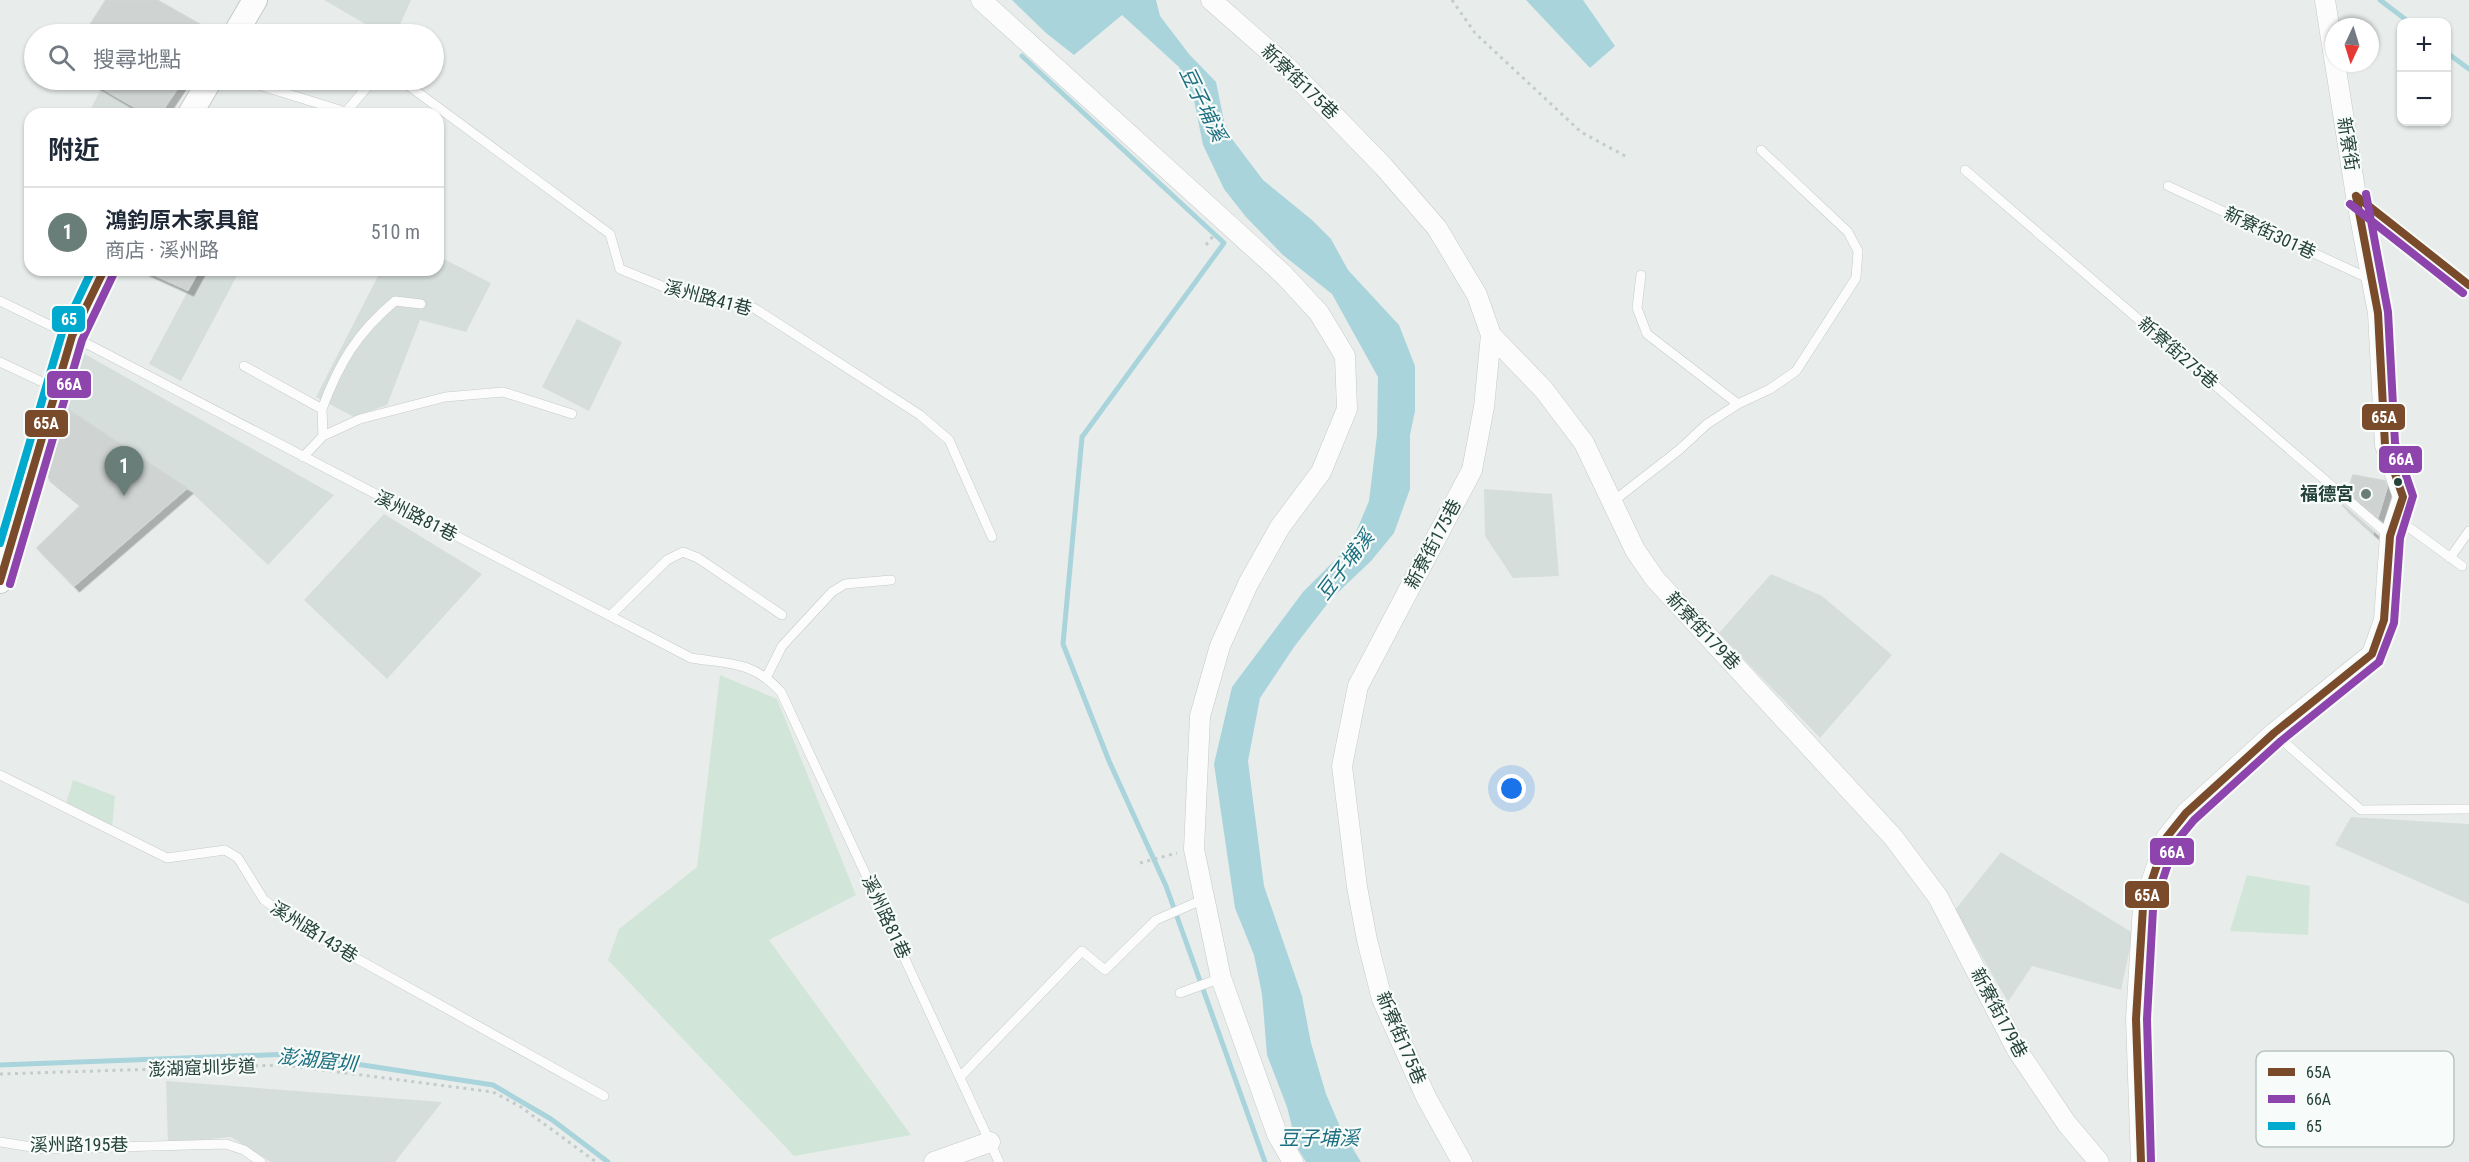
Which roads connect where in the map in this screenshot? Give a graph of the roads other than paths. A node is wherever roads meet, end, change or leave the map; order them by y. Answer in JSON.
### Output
{"nodes":[{"id":1,"x":255,"y":0,"type":"edge"},
{"id":2,"x":981,"y":0,"type":"edge"},
{"id":3,"x":1211,"y":0,"type":"edge"},
{"id":4,"x":2325,"y":0,"type":"edge"},
{"id":5,"x":2328,"y":18,"type":"edge"},
{"id":6,"x":242,"y":24,"type":"edge"},
{"id":7,"x":2336,"y":72,"type":"edge"},
{"id":8,"x":204,"y":90,"type":"edge"},
{"id":9,"x":275,"y":90,"type":"edge"},
{"id":10,"x":365,"y":90,"type":"edge"},
{"id":11,"x":415,"y":90,"type":"edge"},
{"id":12,"x":194,"y":108,"type":"edge"},
{"id":13,"x":333,"y":108,"type":"edge"},
{"id":14,"x":349,"y":108,"type":"edge"},
{"id":15,"x":439,"y":108,"type":"edge"},
{"id":16,"x":444,"y":112,"type":"edge"},
{"id":17,"x":1761,"y":150,"type":"dead end"},
{"id":18,"x":1965,"y":170,"type":"dead end"},
{"id":19,"x":2169,"y":186,"type":"dead end"},
{"id":20,"x":2356,"y":196,"type":"junction"},
{"id":21,"x":1641,"y":275,"type":"dead end"},
{"id":22,"x":101,"y":276,"type":"edge"},
{"id":23,"x":2372,"y":280,"type":"junction"},
{"id":24,"x":2469,"y":285,"type":"edge"},
{"id":25,"x":0,"y":301,"type":"edge"},
{"id":26,"x":421,"y":304,"type":"dead end"},
{"id":27,"x":1491,"y":335,"type":"junction"},
{"id":28,"x":72,"y":336,"type":"junction"},
{"id":29,"x":0,"y":362,"type":"edge"},
{"id":30,"x":244,"y":366,"type":"dead end"},
{"id":31,"x":55,"y":388,"type":"junction"},
{"id":32,"x":1738,"y":404,"type":"junction"},
{"id":33,"x":322,"y":409,"type":"junction"},
{"id":34,"x":572,"y":414,"type":"dead end"},
{"id":35,"x":323,"y":436,"type":"junction"},
{"id":36,"x":303,"y":457,"type":"junction"},
{"id":37,"x":1611,"y":503,"type":"junction"},
{"id":38,"x":2396,"y":518,"type":"junction"},
{"id":39,"x":2469,"y":531,"type":"edge"},
{"id":40,"x":2390,"y":536,"type":"junction"},
{"id":41,"x":992,"y":537,"type":"dead end"},
{"id":42,"x":2450,"y":558,"type":"junction"},
{"id":43,"x":2462,"y":566,"type":"dead end"},
{"id":44,"x":891,"y":580,"type":"dead end"},
{"id":45,"x":0,"y":581,"type":"edge"},
{"id":46,"x":782,"y":615,"type":"dead end"},
{"id":47,"x":610,"y":616,"type":"junction"},
{"id":48,"x":767,"y":676,"type":"junction"},
{"id":49,"x":2274,"y":733,"type":"junction"},
{"id":50,"x":0,"y":775,"type":"edge"},
{"id":51,"x":2469,"y":809,"type":"edge"},
{"id":52,"x":1204,"y":899,"type":"junction"},
{"id":53,"x":1215,"y":981,"type":"junction"},
{"id":54,"x":1180,"y":993,"type":"dead end"},
{"id":55,"x":960,"y":1077,"type":"junction"},
{"id":56,"x":604,"y":1096,"type":"dead end"},
{"id":57,"x":0,"y":1142,"type":"edge"},
{"id":58,"x":990,"y":1142,"type":"junction"},
{"id":59,"x":261,"y":1162,"type":"edge"},
{"id":60,"x":934,"y":1162,"type":"edge"},
{"id":61,"x":999,"y":1162,"type":"edge"},
{"id":62,"x":1293,"y":1162,"type":"edge"},
{"id":63,"x":1462,"y":1162,"type":"edge"},
{"id":64,"x":2099,"y":1162,"type":"edge"},
{"id":65,"x":2141,"y":1162,"type":"edge"}],
"edges":[{"from":1,"to":6,"type":"street"},
{"from":2,"to":52,"type":"street"},
{"from":3,"to":27,"type":"street","name":"新寮街175巷"},
{"from":4,"to":5,"type":"street"},
{"from":7,"to":20,"type":"street","name":"新寮街"},
{"from":8,"to":12,"type":"street"},
{"from":9,"to":13,"type":"lane"},
{"from":10,"to":14,"type":"lane"},
{"from":11,"to":15,"type":"lane","name":"溪州路41巷"},
{"from":16,"to":41,"type":"lane","name":"溪州路41巷"},
{"from":17,"to":32,"type":"lane"},
{"from":18,"to":40,"type":"lane","name":"新寮街275巷"},
{"from":19,"to":23,"type":"lane","name":"新寮街301巷"},
{"from":20,"to":23,"type":"street","name":"新寮街"},
{"from":20,"to":24,"type":"lane"},
{"from":21,"to":32,"type":"lane"},
{"from":22,"to":28,"type":"street"},
{"from":23,"to":38,"type":"street","name":"新寮街"},
{"from":25,"to":28,"type":"lane","name":"溪州路81巷"},
{"from":26,"to":33,"type":"lane"},
{"from":27,"to":37,"type":"street","name":"新寮街179巷"},
{"from":27,"to":63,"type":"street","name":"新寮街175巷"},
{"from":28,"to":31,"type":"street"},
{"from":28,"to":36,"type":"lane","name":"溪州路81巷"},
{"from":29,"to":31,"type":"lane"},
{"from":30,"to":33,"type":"lane"},
{"from":31,"to":45,"type":"street"},
{"from":32,"to":37,"type":"lane"},
{"from":33,"to":35,"type":"lane"},
{"from":34,"to":35,"type":"lane"},
{"from":35,"to":36,"type":"lane"},
{"from":36,"to":47,"type":"lane","name":"溪州路81巷"},
{"from":37,"to":64,"type":"street","name":"新寮街179巷"},
{"from":38,"to":40,"type":"street","name":"新寮街"},
{"from":38,"to":42,"type":"lane"},
{"from":39,"to":42,"type":"lane"},
{"from":40,"to":49,"type":"street","name":"新寮街"},
{"from":42,"to":43,"type":"lane"},
{"from":44,"to":48,"type":"lane"},
{"from":46,"to":47,"type":"lane"},
{"from":47,"to":48,"type":"lane","name":"溪州路81巷"},
{"from":48,"to":55,"type":"lane","name":"溪州路81巷"},
{"from":49,"to":51,"type":"lane"},
{"from":49,"to":65,"type":"street","name":"新寮街"},
{"from":50,"to":56,"type":"lane","name":"溪州路143巷"},
{"from":52,"to":53,"type":"street"},
{"from":52,"to":55,"type":"lane"},
{"from":53,"to":54,"type":"lane"},
{"from":53,"to":62,"type":"street"},
{"from":55,"to":58,"type":"lane","name":"溪州路81巷"},
{"from":57,"to":59,"type":"lane","name":"溪州路195巷"},
{"from":58,"to":60,"type":"street"},
{"from":58,"to":61,"type":"lane","name":"溪州路81巷"}]}
